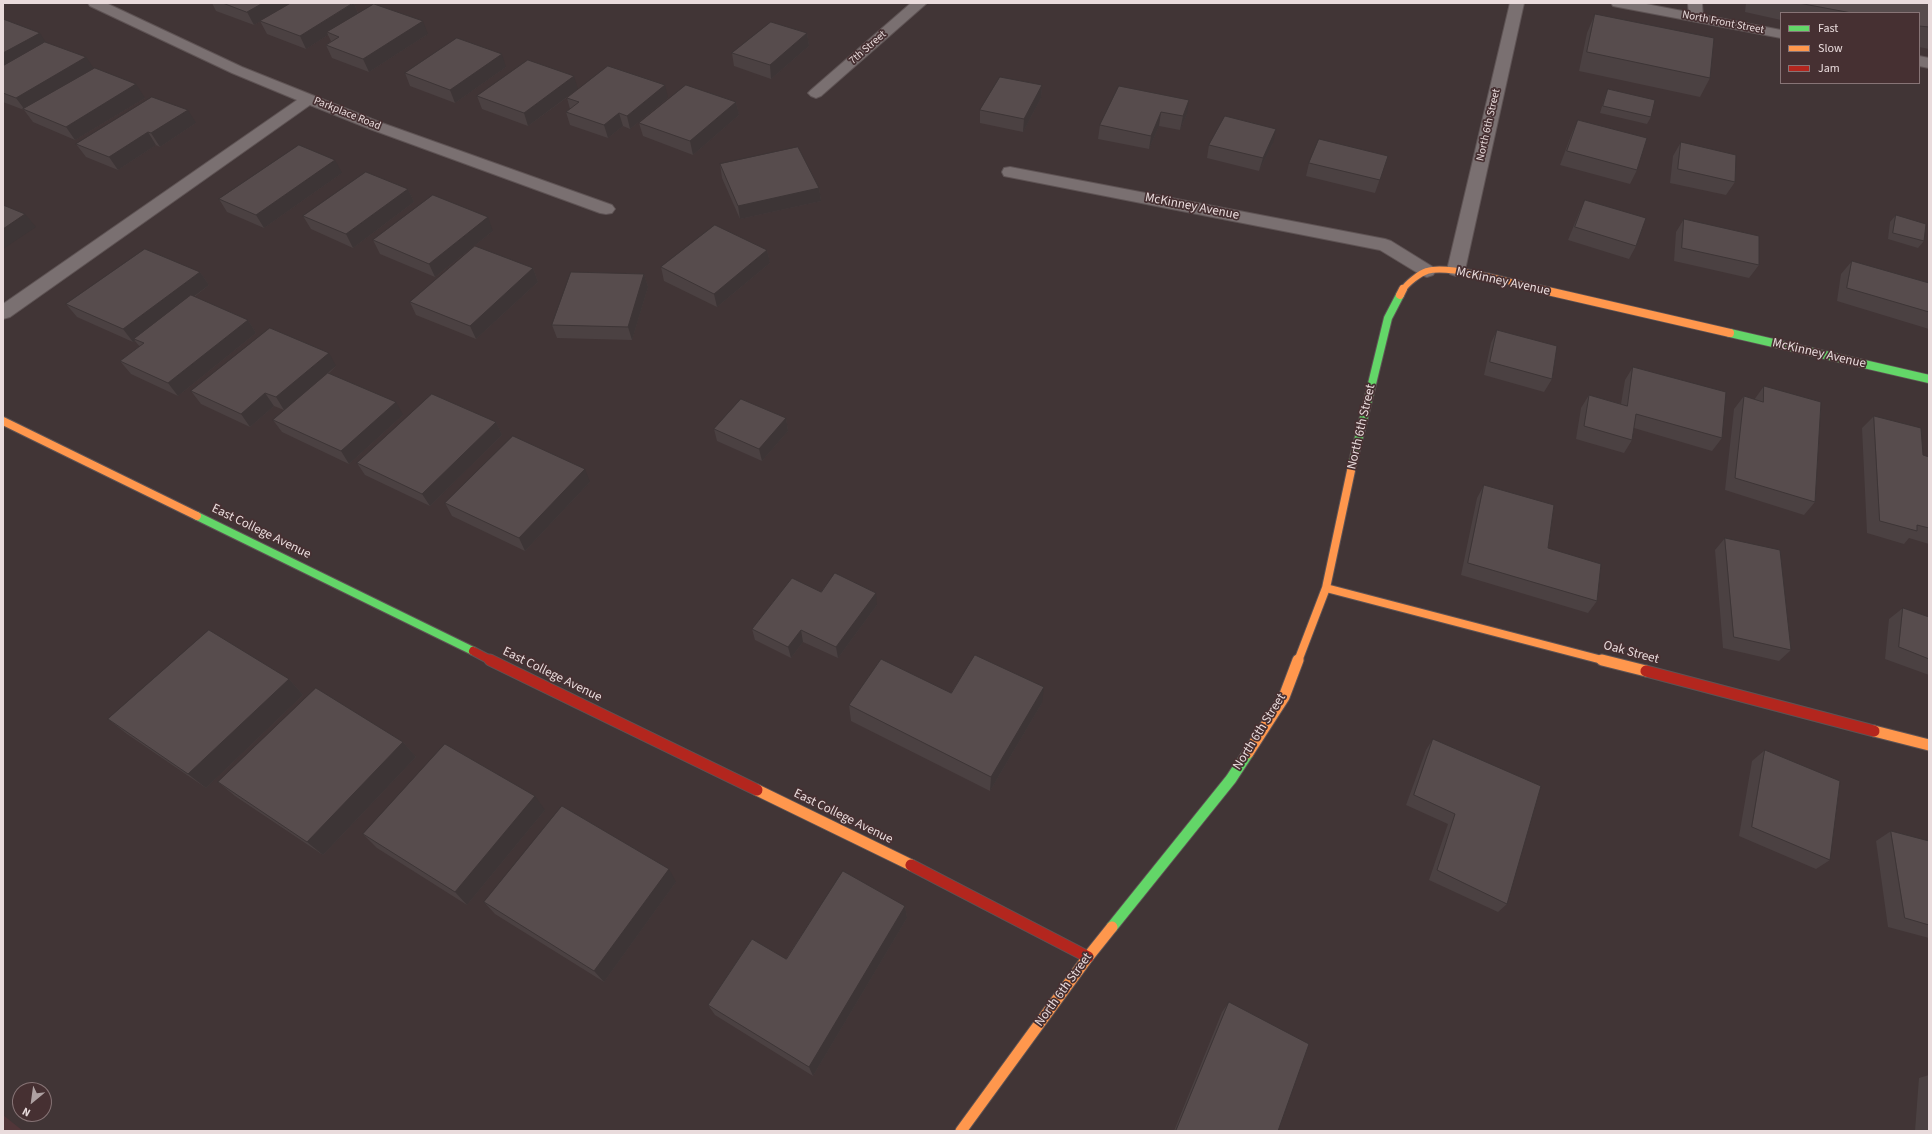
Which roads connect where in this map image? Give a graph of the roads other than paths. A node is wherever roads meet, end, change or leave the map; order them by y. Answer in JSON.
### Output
{"nodes":[{"id":1,"x":95,"y":3,"type":"edge"},
{"id":2,"x":920,"y":3,"type":"edge"},
{"id":3,"x":1517,"y":3,"type":"edge"},
{"id":4,"x":1618,"y":3,"type":"edge"},
{"id":5,"x":1695,"y":3,"type":"edge"},
{"id":6,"x":1696,"y":18,"type":"junction"},
{"id":7,"x":1780,"y":34,"type":"edge"},
{"id":8,"x":816,"y":92,"type":"dead end"},
{"id":9,"x":309,"y":99,"type":"junction"},
{"id":10,"x":1010,"y":172,"type":"dead end"},
{"id":11,"x":606,"y":209,"type":"dead end"},
{"id":12,"x":1456,"y":270,"type":"junction"},
{"id":13,"x":1427,"y":272,"type":"junction"},
{"id":14,"x":3,"y":313,"type":"edge"},
{"id":15,"x":1929,"y":379,"type":"edge"},
{"id":16,"x":3,"y":421,"type":"edge"},
{"id":17,"x":1326,"y":588,"type":"junction"},
{"id":18,"x":1929,"y":744,"type":"edge"},
{"id":19,"x":1088,"y":957,"type":"junction"},
{"id":20,"x":961,"y":1131,"type":"edge"}],
"edges":[{"from":1,"to":9,"type":"street","name":"Parkplace Road"},
{"from":2,"to":8,"type":"street","name":"7th Street"},
{"from":3,"to":12,"type":"street","name":"North 6th Street"},
{"from":4,"to":6,"type":"street","name":"North Front Street"},
{"from":5,"to":6,"type":"street"},
{"from":6,"to":7,"type":"street","name":"North Front Street"},
{"from":9,"to":11,"type":"street","name":"Parkplace Road"},
{"from":9,"to":14,"type":"street"},
{"from":10,"to":13,"type":"street","name":"McKinney Avenue"},
{"from":12,"to":13,"type":"street","name":"McKinney Avenue"},
{"from":12,"to":15,"type":"street","name":"McKinney Avenue"},
{"from":13,"to":17,"type":"street","name":"North 6th Street"},
{"from":16,"to":19,"type":"street","name":"East College Avenue"},
{"from":17,"to":18,"type":"street","name":"Oak Street"},
{"from":17,"to":19,"type":"street","name":"North 6th Street"},
{"from":19,"to":20,"type":"street","name":"North 6th Street"}]}
